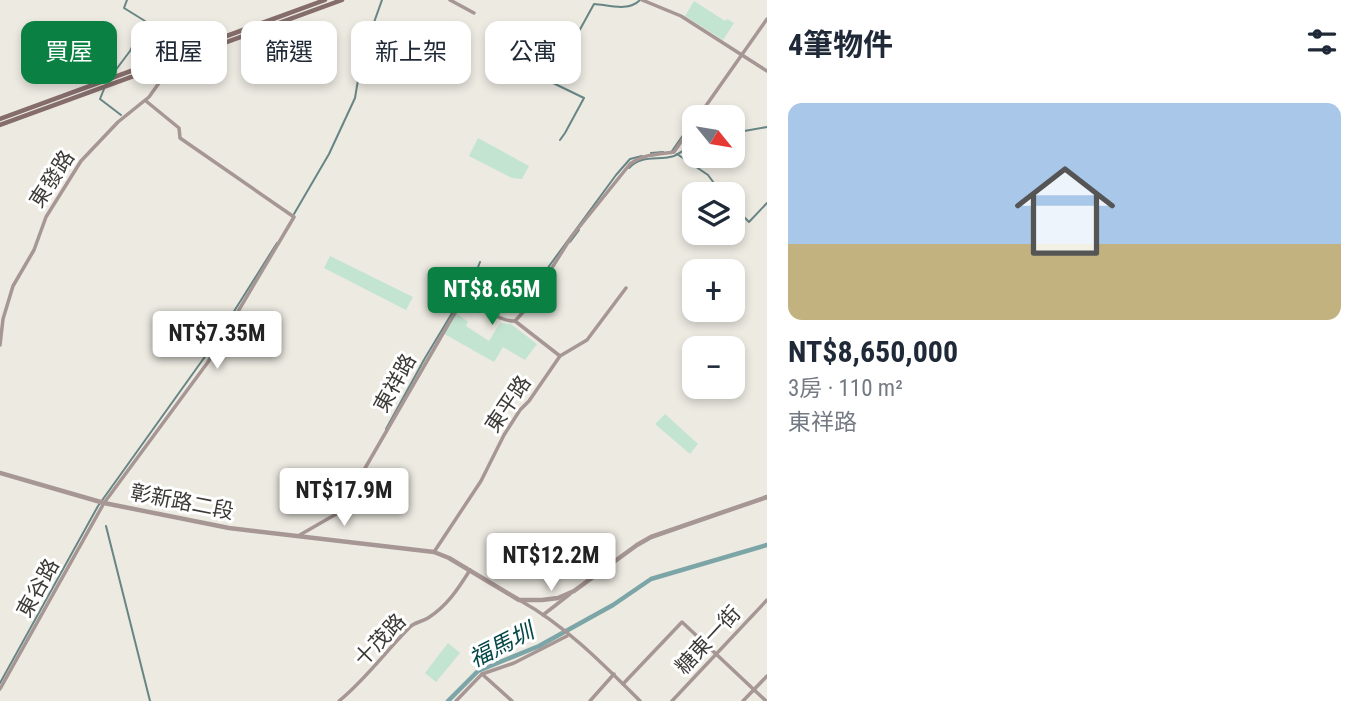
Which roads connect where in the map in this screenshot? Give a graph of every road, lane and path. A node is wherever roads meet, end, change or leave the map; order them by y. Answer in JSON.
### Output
{"nodes":[{"id":1,"x":325,"y":0,"type":"edge"},
{"id":2,"x":342,"y":0,"type":"edge"},
{"id":3,"x":450,"y":0,"type":"edge"},
{"id":4,"x":642,"y":0,"type":"edge"},
{"id":5,"x":474,"y":13,"type":"dead end"},
{"id":6,"x":282,"y":19,"type":"junction"},
{"id":7,"x":767,"y":19,"type":"edge"},
{"id":8,"x":227,"y":39,"type":"edge"},
{"id":9,"x":743,"y":55,"type":"junction"},
{"id":10,"x":767,"y":71,"type":"edge"},
{"id":11,"x":131,"y":73,"type":"edge"},
{"id":12,"x":131,"y":74,"type":"edge"},
{"id":13,"x":158,"y":84,"type":"edge"},
{"id":14,"x":146,"y":101,"type":"junction"},
{"id":15,"x":706,"y":105,"type":"edge"},
{"id":16,"x":0,"y":119,"type":"edge"},
{"id":17,"x":0,"y":125,"type":"edge"},
{"id":18,"x":682,"y":140,"type":"edge"},
{"id":19,"x":626,"y":288,"type":"dead end"},
{"id":20,"x":515,"y":321,"type":"junction"},
{"id":21,"x":0,"y":345,"type":"edge"},
{"id":22,"x":560,"y":356,"type":"junction"},
{"id":23,"x":0,"y":473,"type":"edge"},
{"id":24,"x":767,"y":496,"type":"edge"},
{"id":25,"x":102,"y":502,"type":"junction"},
{"id":26,"x":298,"y":536,"type":"junction"},
{"id":27,"x":434,"y":552,"type":"junction"},
{"id":28,"x":470,"y":570,"type":"junction"},
{"id":29,"x":574,"y":591,"type":"junction"},
{"id":30,"x":519,"y":600,"type":"junction"},
{"id":31,"x":767,"y":600,"type":"edge"},
{"id":32,"x":543,"y":615,"type":"junction"},
{"id":33,"x":567,"y":634,"type":"junction"},
{"id":34,"x":717,"y":655,"type":"junction"},
{"id":35,"x":482,"y":674,"type":"junction"},
{"id":36,"x":614,"y":674,"type":"junction"},
{"id":37,"x":767,"y":676,"type":"edge"},
{"id":38,"x":623,"y":684,"type":"junction"},
{"id":39,"x":0,"y":689,"type":"edge"},
{"id":40,"x":754,"y":690,"type":"junction"},
{"id":41,"x":339,"y":701,"type":"edge"},
{"id":42,"x":456,"y":701,"type":"edge"},
{"id":43,"x":512,"y":701,"type":"edge"},
{"id":44,"x":590,"y":701,"type":"edge"},
{"id":45,"x":640,"y":701,"type":"edge"},
{"id":46,"x":672,"y":701,"type":"edge"},
{"id":47,"x":743,"y":701,"type":"edge"},
{"id":48,"x":766,"y":701,"type":"edge"}],
"edges":[{"from":1,"to":6,"type":"main road"},
{"from":2,"to":6,"type":"main road"},
{"from":3,"to":5,"type":"street"},
{"from":4,"to":9,"type":"street"},
{"from":6,"to":8,"type":"main road"},
{"from":7,"to":9,"type":"street"},
{"from":9,"to":10,"type":"street"},
{"from":9,"to":15,"type":"street"},
{"from":11,"to":16,"type":"main road"},
{"from":12,"to":17,"type":"main road"},
{"from":13,"to":14,"type":"street","name":"東發路"},
{"from":14,"to":21,"type":"street","name":"東發路"},
{"from":14,"to":25,"type":"street","name":"東谷路"},
{"from":18,"to":20,"type":"street"},
{"from":19,"to":22,"type":"street","name":"東平路"},
{"from":20,"to":22,"type":"street"},
{"from":20,"to":26,"type":"street","name":"東祥路"},
{"from":22,"to":27,"type":"street","name":"東平路"},
{"from":23,"to":25,"type":"street","name":"彰新路二段"},
{"from":24,"to":29,"type":"street"},
{"from":25,"to":26,"type":"street","name":"彰新路二段"},
{"from":25,"to":39,"type":"street","name":"東谷路"},
{"from":26,"to":27,"type":"street","name":"彰新路二段"},
{"from":27,"to":28,"type":"street","name":"彰新路二段"},
{"from":28,"to":30,"type":"street","name":"彰新路二段"},
{"from":28,"to":41,"type":"street","name":"十茂路"},
{"from":29,"to":30,"type":"street"},
{"from":29,"to":32,"type":"street"},
{"from":30,"to":32,"type":"street"},
{"from":31,"to":34,"type":"street","name":"糖東一街"},
{"from":32,"to":33,"type":"street"},
{"from":33,"to":35,"type":"street"},
{"from":33,"to":36,"type":"street"},
{"from":34,"to":38,"type":"street"},
{"from":34,"to":40,"type":"street"},
{"from":34,"to":46,"type":"street","name":"糖東一街"},
{"from":35,"to":42,"type":"street"},
{"from":35,"to":43,"type":"street"},
{"from":36,"to":38,"type":"street"},
{"from":36,"to":44,"type":"street"},
{"from":37,"to":40,"type":"street"},
{"from":38,"to":45,"type":"street"},
{"from":40,"to":47,"type":"street"},
{"from":40,"to":48,"type":"street"}]}
